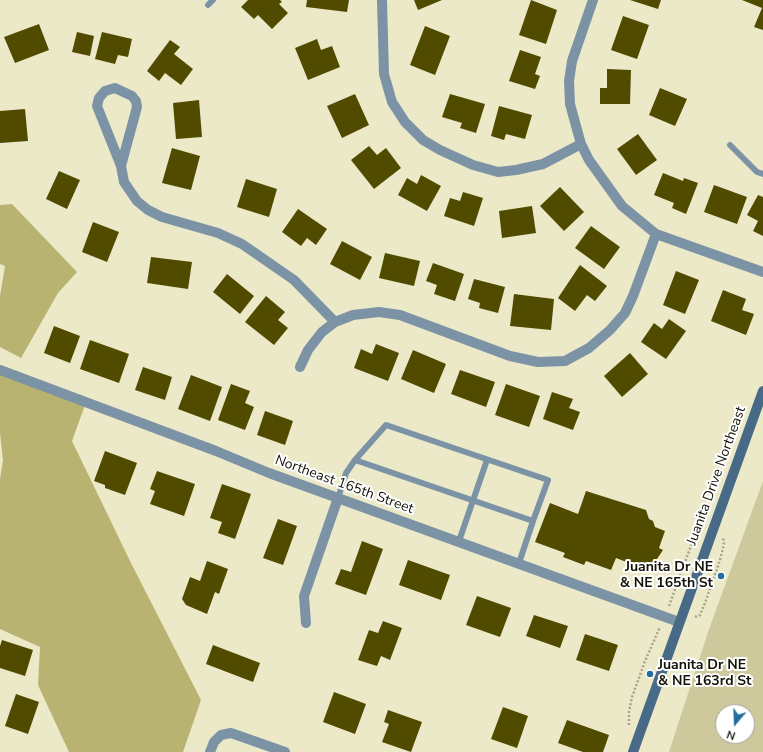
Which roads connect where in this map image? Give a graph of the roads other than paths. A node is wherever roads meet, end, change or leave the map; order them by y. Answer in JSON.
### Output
{"nodes":[{"id":1,"x":213,"y":0,"type":"edge"},
{"id":2,"x":382,"y":0,"type":"edge"},
{"id":3,"x":593,"y":0,"type":"edge"},
{"id":4,"x":208,"y":5,"type":"dead end"},
{"id":5,"x":581,"y":144,"type":"junction"},
{"id":6,"x":730,"y":145,"type":"dead end"},
{"id":7,"x":121,"y":166,"type":"junction"},
{"id":8,"x":763,"y":174,"type":"edge"},
{"id":9,"x":656,"y":234,"type":"junction"},
{"id":10,"x":763,"y":272,"type":"edge"},
{"id":11,"x":335,"y":322,"type":"junction"},
{"id":12,"x":300,"y":367,"type":"dead end"},
{"id":13,"x":0,"y":370,"type":"edge"},
{"id":14,"x":763,"y":390,"type":"edge"},
{"id":15,"x":760,"y":409,"type":"edge"},
{"id":16,"x":355,"y":460,"type":"junction"},
{"id":17,"x":487,"y":460,"type":"junction"},
{"id":18,"x":338,"y":498,"type":"junction"},
{"id":19,"x":472,"y":500,"type":"junction"},
{"id":20,"x":534,"y":521,"type":"junction"},
{"id":21,"x":459,"y":541,"type":"junction"},
{"id":22,"x":519,"y":563,"type":"junction"},
{"id":23,"x":306,"y":622,"type":"dead end"},
{"id":24,"x":679,"y":622,"type":"junction"},
{"id":25,"x":210,"y":752,"type":"edge"},
{"id":26,"x":285,"y":752,"type":"edge"},
{"id":27,"x":633,"y":752,"type":"edge"}],
"edges":[{"from":1,"to":4,"type":"lane"},
{"from":2,"to":5,"type":"street"},
{"from":3,"to":5,"type":"street"},
{"from":5,"to":9,"type":"street"},
{"from":6,"to":8,"type":"lane"},
{"from":7,"to":7,"type":"street"},
{"from":7,"to":11,"type":"street"},
{"from":9,"to":10,"type":"street"},
{"from":9,"to":11,"type":"street"},
{"from":11,"to":12,"type":"street"},
{"from":13,"to":18,"type":"street","name":"Northeast 165th Street"},
{"from":14,"to":15,"type":"main road","name":"Juanita Drive Northeast"},
{"from":15,"to":24,"type":"main road","name":"Juanita Drive Northeast"},
{"from":16,"to":17,"type":"lane"},
{"from":16,"to":18,"type":"lane"},
{"from":16,"to":19,"type":"lane"},
{"from":17,"to":19,"type":"lane"},
{"from":17,"to":20,"type":"lane"},
{"from":18,"to":21,"type":"street","name":"Northeast 165th Street"},
{"from":18,"to":23,"type":"street"},
{"from":19,"to":20,"type":"lane"},
{"from":19,"to":21,"type":"lane"},
{"from":20,"to":22,"type":"lane"},
{"from":21,"to":22,"type":"street","name":"Northeast 165th Street"},
{"from":22,"to":24,"type":"street","name":"Northeast 165th Street"},
{"from":24,"to":27,"type":"main road","name":"Juanita Drive Northeast"},
{"from":25,"to":26,"type":"street"}]}
